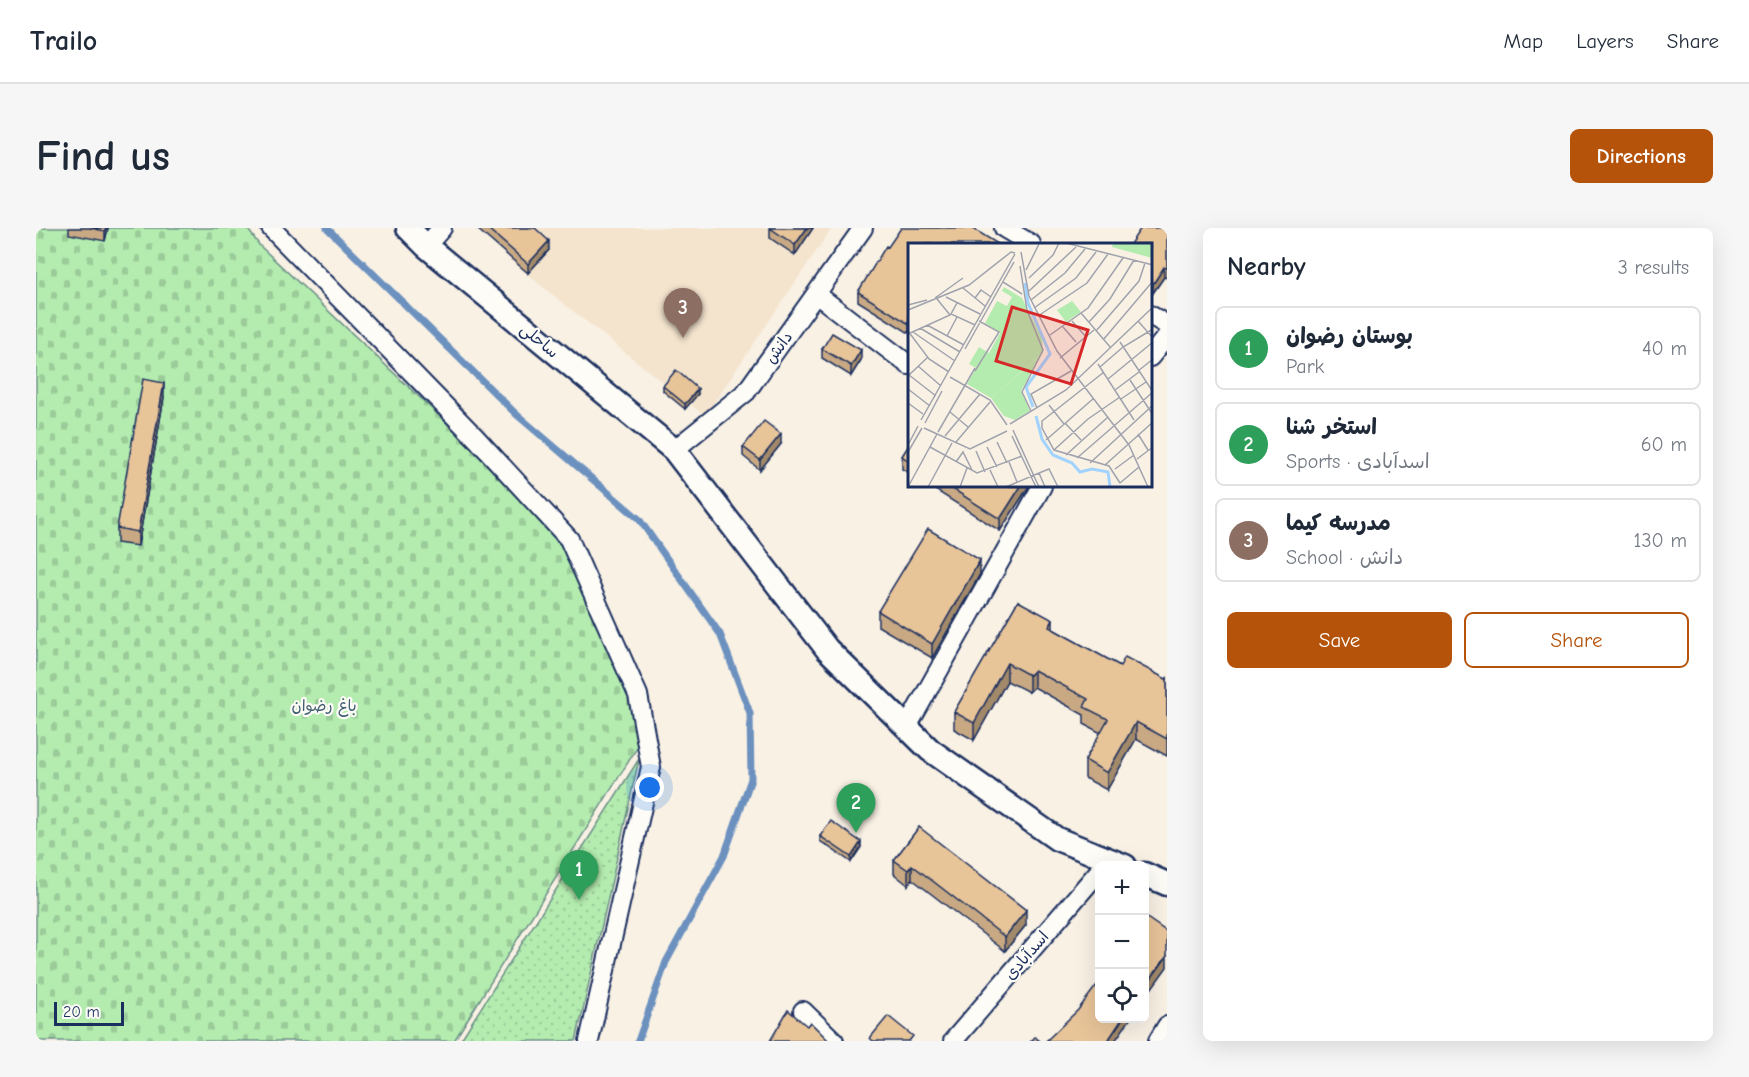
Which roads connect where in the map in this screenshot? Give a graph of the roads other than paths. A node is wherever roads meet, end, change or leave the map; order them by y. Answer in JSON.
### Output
{"nodes":[{"id":1,"x":271,"y":228,"type":"edge"},
{"id":2,"x":408,"y":228,"type":"edge"},
{"id":3,"x":442,"y":228,"type":"edge"},
{"id":4,"x":863,"y":228,"type":"edge"},
{"id":5,"x":1004,"y":228,"type":"edge"},
{"id":6,"x":1029,"y":243,"type":"edge"},
{"id":7,"x":426,"y":246,"type":"junction"},
{"id":8,"x":816,"y":294,"type":"junction"},
{"id":9,"x":1152,"y":316,"type":"edge"},
{"id":10,"x":1167,"y":325,"type":"edge"},
{"id":11,"x":1167,"y":336,"type":"edge"},
{"id":12,"x":1152,"y":355,"type":"edge"},
{"id":13,"x":908,"y":364,"type":"edge"},
{"id":14,"x":674,"y":450,"type":"junction"},
{"id":15,"x":1041,"y":488,"type":"edge"},
{"id":16,"x":907,"y":727,"type":"junction"},
{"id":17,"x":1101,"y":861,"type":"edge"},
{"id":18,"x":1149,"y":875,"type":"edge"},
{"id":19,"x":1095,"y":881,"type":"edge"},
{"id":20,"x":1167,"y":884,"type":"edge"},
{"id":21,"x":803,"y":1011,"type":"dead end"},
{"id":22,"x":1167,"y":1026,"type":"edge"},
{"id":23,"x":589,"y":1041,"type":"edge"},
{"id":24,"x":834,"y":1041,"type":"edge"},
{"id":25,"x":953,"y":1041,"type":"edge"},
{"id":26,"x":1158,"y":1041,"type":"edge"}],
"edges":[{"from":1,"to":23,"type":"street"},
{"from":2,"to":7,"type":"street","name":"ساحلی"},
{"from":3,"to":7,"type":"street"},
{"from":4,"to":8,"type":"street","name":"دانش"},
{"from":5,"to":6,"type":"street"},
{"from":7,"to":14,"type":"street","name":"ساحلی"},
{"from":8,"to":13,"type":"street"},
{"from":8,"to":14,"type":"street","name":"دانش"},
{"from":9,"to":10,"type":"street"},
{"from":11,"to":12,"type":"street"},
{"from":14,"to":16,"type":"street","name":"ساحلی"},
{"from":15,"to":16,"type":"street"},
{"from":16,"to":17,"type":"street","name":"ساحلی"},
{"from":18,"to":20,"type":"street"},
{"from":19,"to":25,"type":"street","name":"اسدآبادی"},
{"from":21,"to":24,"type":"street"},
{"from":22,"to":26,"type":"street"}]}
